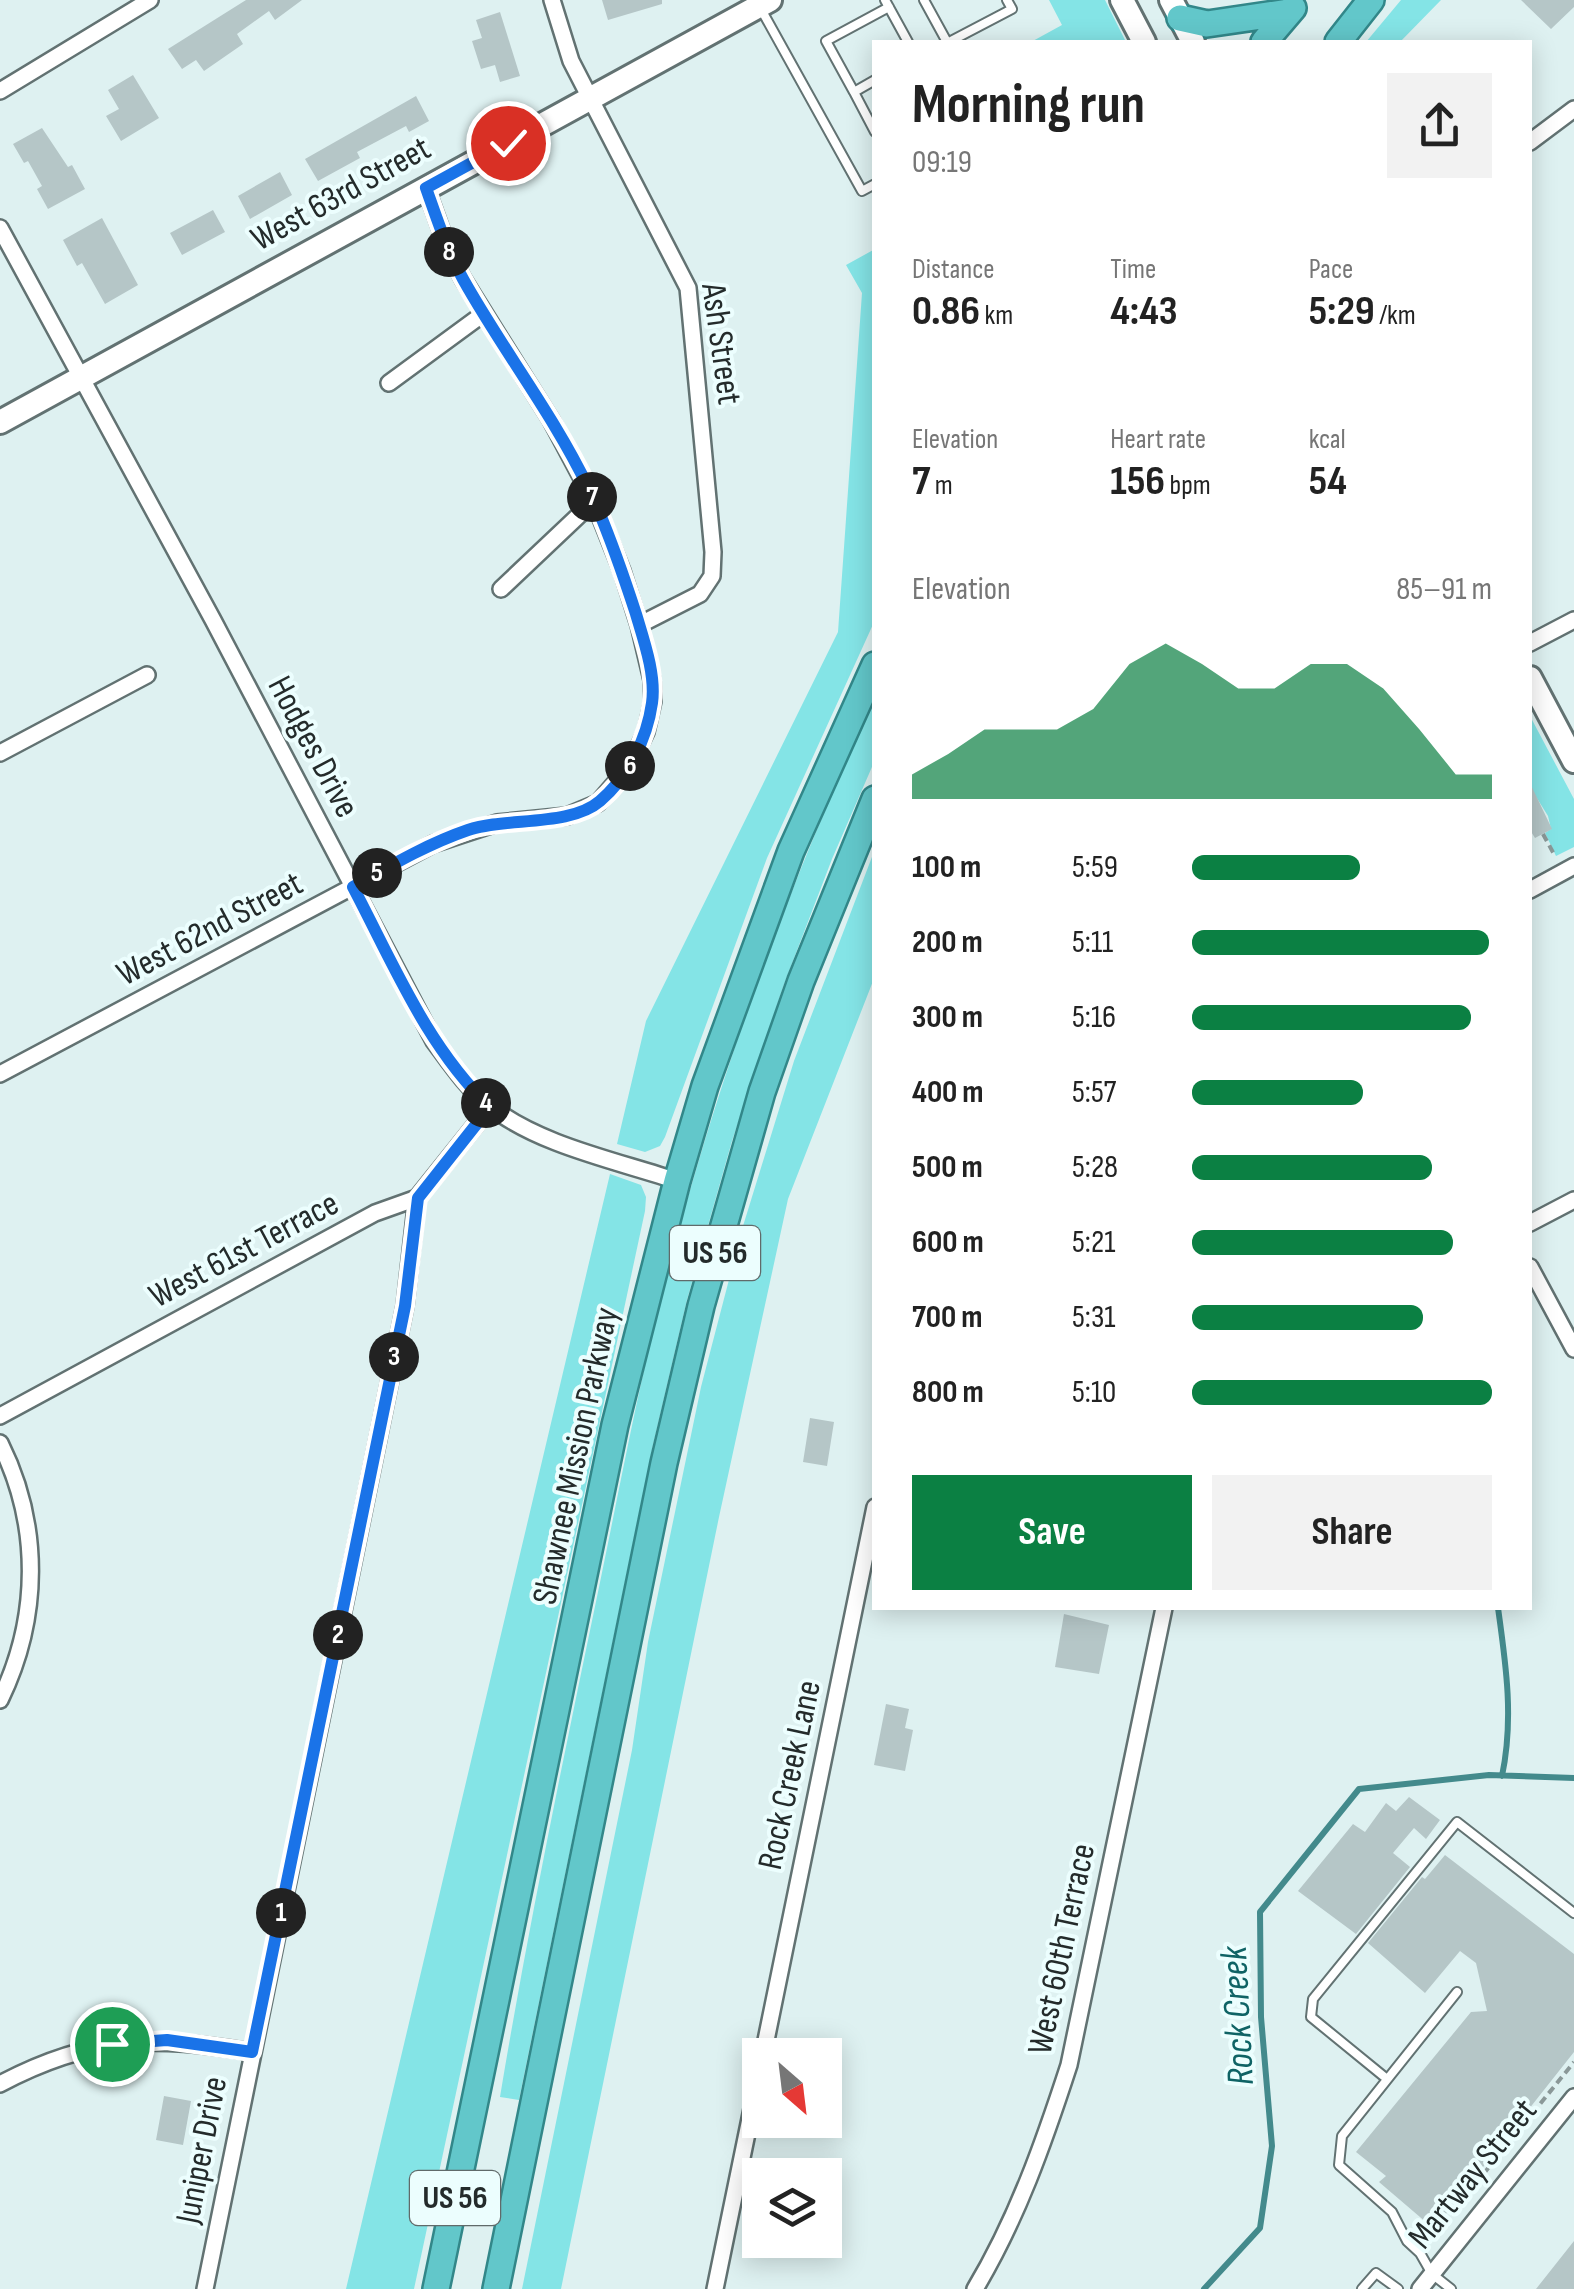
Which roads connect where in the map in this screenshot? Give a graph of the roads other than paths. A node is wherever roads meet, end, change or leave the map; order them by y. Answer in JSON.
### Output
{"nodes":[{"id":1,"x":150,"y":0,"type":"edge"},
{"id":2,"x":552,"y":0,"type":"edge"},
{"id":3,"x":924,"y":0,"type":"edge"},
{"id":4,"x":1007,"y":0,"type":"edge"},
{"id":5,"x":1122,"y":0,"type":"edge"},
{"id":6,"x":1371,"y":0,"type":"edge"},
{"id":7,"x":764,"y":3,"type":"edge"},
{"id":8,"x":887,"y":3,"type":"edge"},
{"id":9,"x":1294,"y":6,"type":"edge"},
{"id":10,"x":1175,"y":9,"type":"edge"},
{"id":11,"x":907,"y":40,"type":"edge"},
{"id":12,"x":947,"y":40,"type":"edge"},
{"id":13,"x":952,"y":40,"type":"edge"},
{"id":14,"x":1143,"y":40,"type":"edge"},
{"id":15,"x":1192,"y":40,"type":"edge"},
{"id":16,"x":1266,"y":40,"type":"edge"},
{"id":17,"x":1340,"y":40,"type":"edge"},
{"id":18,"x":872,"y":82,"type":"edge"},
{"id":19,"x":0,"y":91,"type":"edge"},
{"id":20,"x":854,"y":92,"type":"junction"},
{"id":21,"x":590,"y":99,"type":"junction"},
{"id":22,"x":1574,"y":110,"type":"edge"},
{"id":23,"x":872,"y":126,"type":"edge"},
{"id":24,"x":1532,"y":141,"type":"edge"},
{"id":25,"x":872,"y":186,"type":"edge"},
{"id":26,"x":426,"y":188,"type":"junction"},
{"id":27,"x":0,"y":228,"type":"edge"},
{"id":28,"x":484,"y":314,"type":"junction"},
{"id":29,"x":82,"y":377,"type":"junction"},
{"id":30,"x":388,"y":384,"type":"dead end"},
{"id":31,"x":0,"y":422,"type":"edge"},
{"id":32,"x":594,"y":500,"type":"junction"},
{"id":33,"x":502,"y":589,"type":"dead end"},
{"id":34,"x":1574,"y":620,"type":"edge"},
{"id":35,"x":639,"y":625,"type":"junction"},
{"id":36,"x":1532,"y":642,"type":"edge"},
{"id":37,"x":872,"y":672,"type":"edge"},
{"id":38,"x":147,"y":675,"type":"dead end"},
{"id":39,"x":1532,"y":682,"type":"edge"},
{"id":40,"x":0,"y":752,"type":"edge"},
{"id":41,"x":1574,"y":760,"type":"edge"},
{"id":42,"x":872,"y":806,"type":"edge"},
{"id":43,"x":1574,"y":866,"type":"edge"},
{"id":44,"x":353,"y":887,"type":"junction"},
{"id":45,"x":1532,"y":889,"type":"edge"},
{"id":46,"x":0,"y":1074,"type":"edge"},
{"id":47,"x":490,"y":1107,"type":"junction"},
{"id":48,"x":676,"y":1181,"type":"junction"},
{"id":49,"x":418,"y":1198,"type":"junction"},
{"id":50,"x":1574,"y":1200,"type":"edge"},
{"id":51,"x":1532,"y":1222,"type":"edge"},
{"id":52,"x":1532,"y":1271,"type":"edge"},
{"id":53,"x":1574,"y":1349,"type":"edge"},
{"id":54,"x":0,"y":1416,"type":"edge"},
{"id":55,"x":0,"y":1444,"type":"edge"},
{"id":56,"x":872,"y":1522,"type":"edge"},
{"id":57,"x":1164,"y":1610,"type":"edge"},
{"id":58,"x":0,"y":1700,"type":"edge"},
{"id":59,"x":1574,"y":1913,"type":"edge"},
{"id":60,"x":1456,"y":1992,"type":"dead end"},
{"id":61,"x":766,"y":2038,"type":"edge"},
{"id":62,"x":252,"y":2052,"type":"junction"},
{"id":63,"x":1388,"y":2080,"type":"junction"},
{"id":64,"x":0,"y":2084,"type":"edge"},
{"id":65,"x":1574,"y":2097,"type":"edge"},
{"id":66,"x":746,"y":2138,"type":"edge"},
{"id":67,"x":1432,"y":2274,"type":"junction"},
{"id":68,"x":205,"y":2289,"type":"edge"},
{"id":69,"x":436,"y":2289,"type":"edge"},
{"id":70,"x":496,"y":2289,"type":"edge"},
{"id":71,"x":715,"y":2289,"type":"edge"},
{"id":72,"x":975,"y":2289,"type":"edge"},
{"id":73,"x":1362,"y":2289,"type":"edge"},
{"id":74,"x":1398,"y":2289,"type":"edge"},
{"id":75,"x":1420,"y":2289,"type":"edge"},
{"id":76,"x":1452,"y":2289,"type":"edge"}],
"edges":[{"from":1,"to":19,"type":"street"},
{"from":2,"to":21,"type":"street","name":"Ash Street"},
{"from":3,"to":12,"type":"lane"},
{"from":4,"to":13,"type":"lane"},
{"from":5,"to":14,"type":"main road"},
{"from":6,"to":17,"type":"highway"},
{"from":7,"to":21,"type":"main road","name":"West 63rd Street"},
{"from":7,"to":25,"type":"lane"},
{"from":8,"to":11,"type":"lane"},
{"from":8,"to":20,"type":"lane"},
{"from":9,"to":10,"type":"highway"},
{"from":9,"to":16,"type":"highway"},
{"from":10,"to":15,"type":"main road"},
{"from":18,"to":20,"type":"lane"},
{"from":20,"to":23,"type":"lane"},
{"from":21,"to":26,"type":"main road","name":"West 63rd Street"},
{"from":21,"to":35,"type":"street","name":"Ash Street"},
{"from":22,"to":24,"type":"street"},
{"from":26,"to":28,"type":"street"},
{"from":26,"to":29,"type":"main road","name":"West 63rd Street"},
{"from":27,"to":29,"type":"street","name":"Hodges Drive"},
{"from":28,"to":30,"type":"street"},
{"from":28,"to":32,"type":"street"},
{"from":29,"to":31,"type":"main road","name":"West 63rd Street"},
{"from":29,"to":44,"type":"street","name":"Hodges Drive"},
{"from":32,"to":33,"type":"street"},
{"from":32,"to":35,"type":"street"},
{"from":34,"to":36,"type":"street"},
{"from":35,"to":44,"type":"street","name":"West 62nd Street"},
{"from":37,"to":48,"type":"highway","name":"Shawnee Mission Parkway","number":"US 56"},
{"from":38,"to":40,"type":"street"},
{"from":39,"to":41,"type":"main road"},
{"from":42,"to":70,"type":"highway","number":"US 56"},
{"from":43,"to":45,"type":"street"},
{"from":44,"to":46,"type":"street","name":"West 62nd Street"},
{"from":44,"to":47,"type":"street","name":"Hodges Drive"},
{"from":47,"to":48,"type":"street","name":"Hodges Drive"},
{"from":47,"to":49,"type":"street"},
{"from":48,"to":69,"type":"highway","name":"Shawnee Mission Parkway","number":"US 56"},
{"from":49,"to":54,"type":"street","name":"West 61st Terrace"},
{"from":49,"to":62,"type":"street","name":"Juniper Drive"},
{"from":50,"to":51,"type":"street"},
{"from":52,"to":53,"type":"street"},
{"from":55,"to":58,"type":"street"},
{"from":56,"to":61,"type":"street","name":"Rock Creek Lane"},
{"from":57,"to":72,"type":"street","name":"West 60th Terrace"},
{"from":59,"to":63,"type":"lane"},
{"from":60,"to":63,"type":"lane"},
{"from":62,"to":64,"type":"street"},
{"from":62,"to":68,"type":"street","name":"Juniper Drive"},
{"from":63,"to":67,"type":"lane"},
{"from":65,"to":67,"type":"street","name":"Martway Street"},
{"from":66,"to":71,"type":"street"},
{"from":67,"to":75,"type":"street","name":"Martway Street"},
{"from":67,"to":76,"type":"lane"},
{"from":73,"to":74,"type":"lane"}]}
